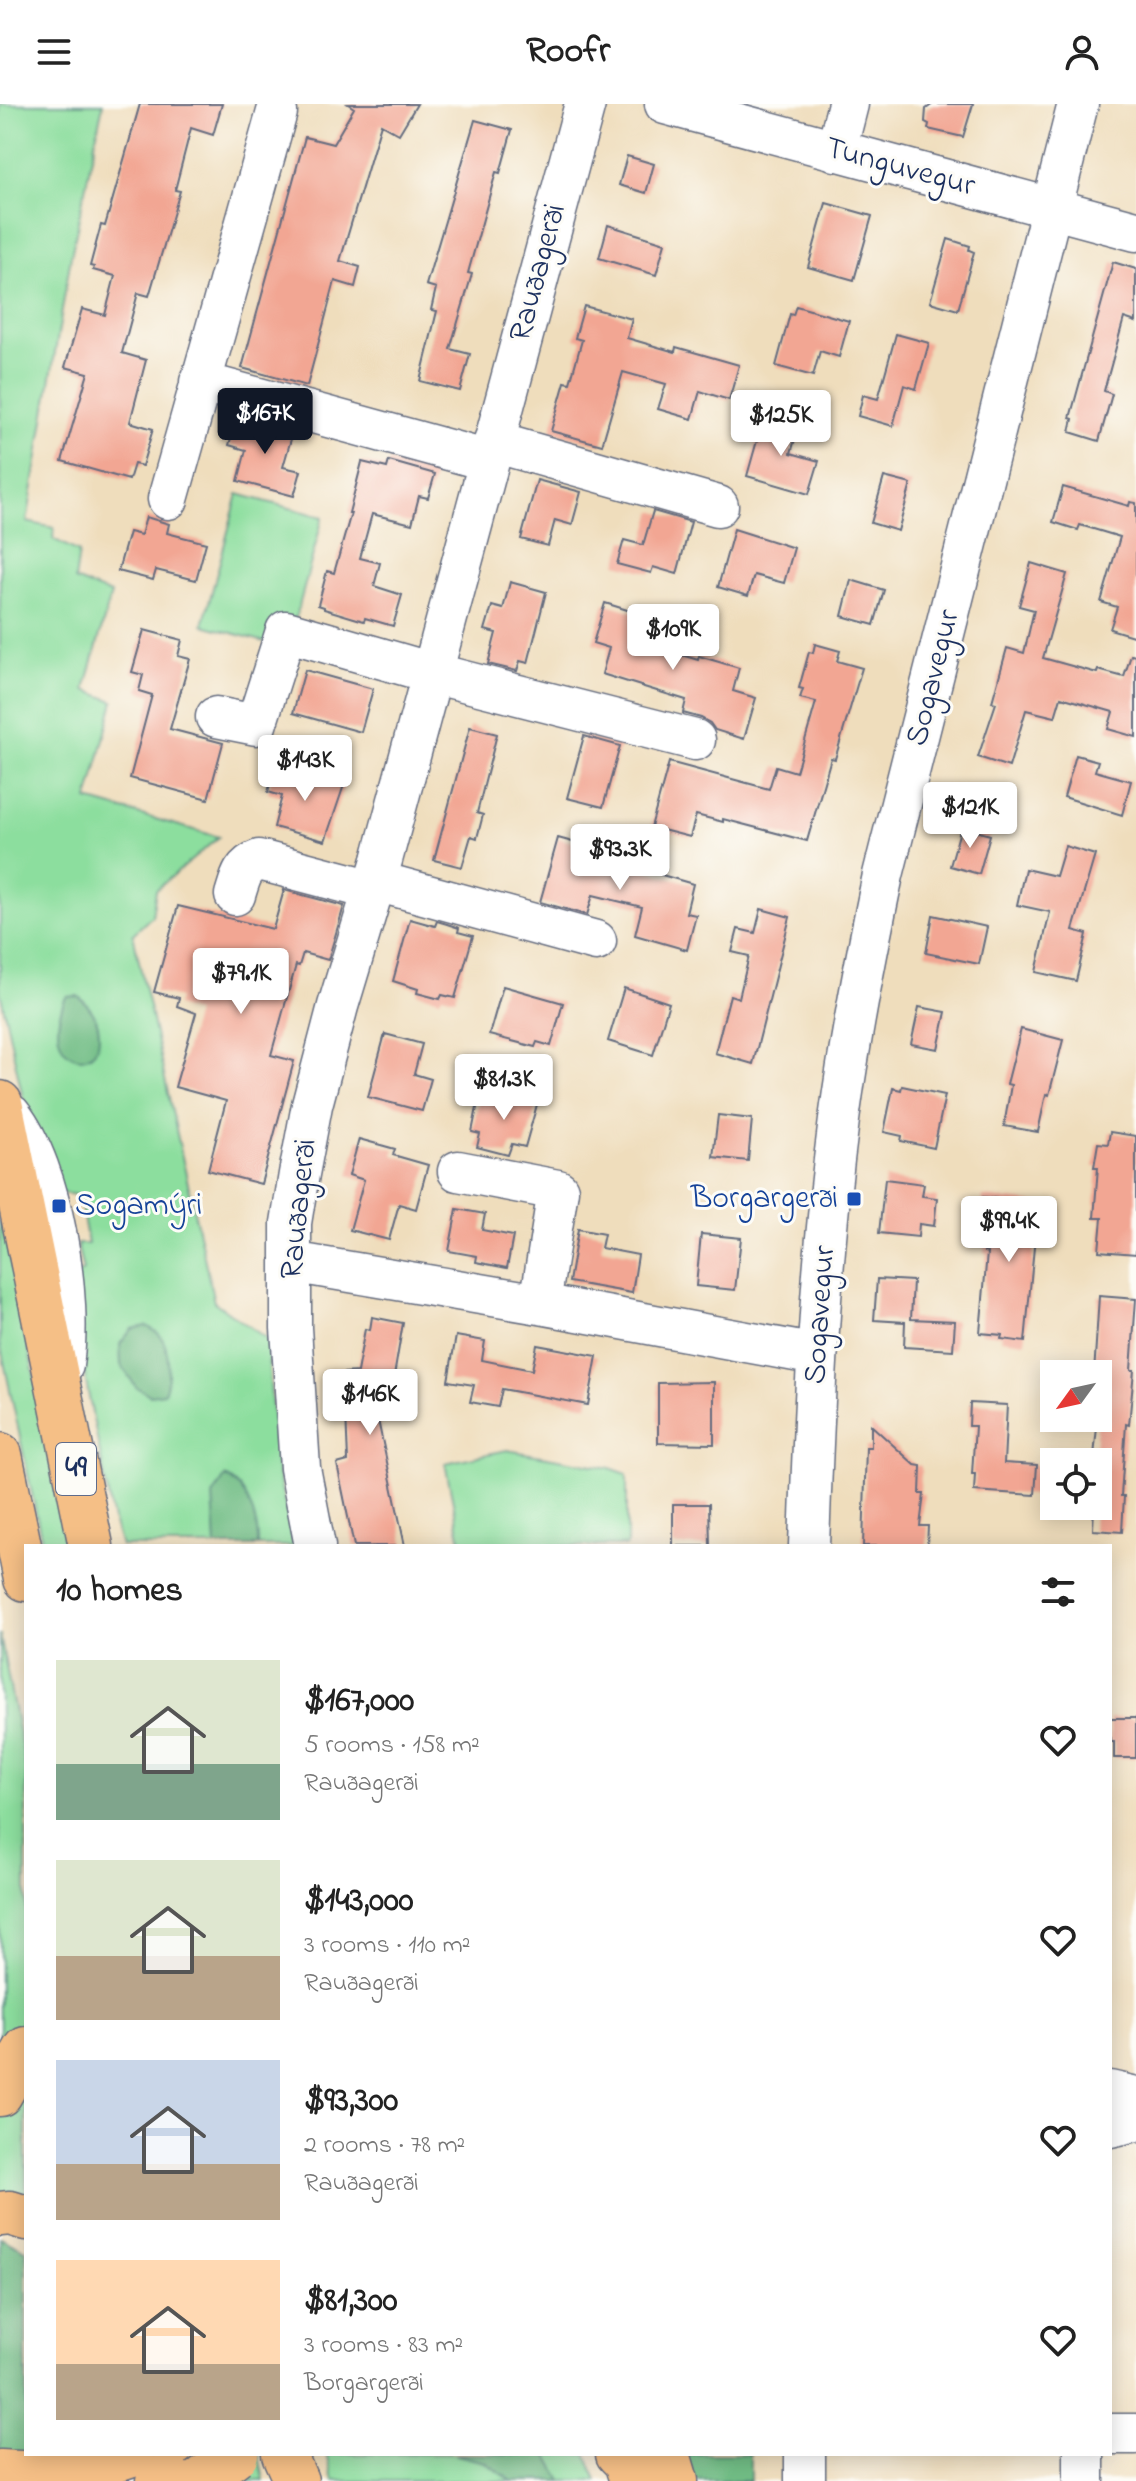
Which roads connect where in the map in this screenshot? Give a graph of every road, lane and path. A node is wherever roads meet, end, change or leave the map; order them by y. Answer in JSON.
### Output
{"nodes":[{"id":1,"x":585,"y":104,"type":"edge"},
{"id":2,"x":665,"y":104,"type":"edge"},
{"id":3,"x":848,"y":104,"type":"edge"},
{"id":4,"x":1078,"y":104,"type":"edge"},
{"id":5,"x":277,"y":112,"type":"dead end"},
{"id":6,"x":836,"y":151,"type":"junction"},
{"id":7,"x":1051,"y":208,"type":"junction"},
{"id":8,"x":1136,"y":231,"type":"edge"},
{"id":9,"x":200,"y":382,"type":"junction"},
{"id":10,"x":492,"y":452,"type":"junction"},
{"id":11,"x":168,"y":499,"type":"dead end"},
{"id":12,"x":718,"y":506,"type":"dead end"},
{"id":13,"x":432,"y":673,"type":"junction"},
{"id":14,"x":216,"y":717,"type":"dead end"},
{"id":15,"x":695,"y":740,"type":"dead end"},
{"id":16,"x":374,"y":886,"type":"junction"},
{"id":17,"x":235,"y":895,"type":"dead end"},
{"id":18,"x":596,"y":941,"type":"dead end"},
{"id":19,"x":0,"y":1102,"type":"edge"},
{"id":20,"x":458,"y":1171,"type":"dead end"},
{"id":21,"x":291,"y":1262,"type":"junction"},
{"id":22,"x":540,"y":1304,"type":"junction"},
{"id":23,"x":817,"y":1355,"type":"junction"},
{"id":24,"x":0,"y":1455,"type":"edge"},
{"id":25,"x":91,"y":1544,"type":"edge"},
{"id":26,"x":315,"y":1544,"type":"edge"},
{"id":27,"x":809,"y":1544,"type":"edge"},
{"id":28,"x":24,"y":1569,"type":"edge"},
{"id":29,"x":24,"y":2052,"type":"edge"},
{"id":30,"x":1112,"y":2091,"type":"edge"},
{"id":31,"x":0,"y":2094,"type":"edge"},
{"id":32,"x":1136,"y":2097,"type":"edge"},
{"id":33,"x":1136,"y":2121,"type":"edge"},
{"id":34,"x":1112,"y":2127,"type":"edge"},
{"id":35,"x":0,"y":2214,"type":"edge"},
{"id":36,"x":24,"y":2217,"type":"edge"},
{"id":37,"x":1112,"y":2434,"type":"edge"},
{"id":38,"x":1136,"y":2434,"type":"edge"},
{"id":39,"x":125,"y":2456,"type":"edge"},
{"id":40,"x":129,"y":2456,"type":"edge"},
{"id":41,"x":192,"y":2456,"type":"edge"},
{"id":42,"x":196,"y":2456,"type":"edge"},
{"id":43,"x":208,"y":2456,"type":"edge"},
{"id":44,"x":233,"y":2456,"type":"edge"},
{"id":45,"x":283,"y":2456,"type":"edge"},
{"id":46,"x":284,"y":2456,"type":"edge"},
{"id":47,"x":669,"y":2456,"type":"edge"},
{"id":48,"x":1084,"y":2456,"type":"edge"},
{"id":49,"x":0,"y":2472,"type":"edge"},
{"id":50,"x":95,"y":2481,"type":"edge"},
{"id":51,"x":158,"y":2481,"type":"edge"},
{"id":52,"x":200,"y":2481,"type":"edge"},
{"id":53,"x":207,"y":2481,"type":"edge"},
{"id":54,"x":213,"y":2481,"type":"edge"},
{"id":55,"x":286,"y":2481,"type":"edge"},
{"id":56,"x":296,"y":2481,"type":"edge"},
{"id":57,"x":676,"y":2481,"type":"edge"},
{"id":58,"x":1084,"y":2481,"type":"edge"}],
"edges":[{"from":1,"to":10,"type":"street","name":"Rauðagerði"},
{"from":2,"to":6,"type":"street","name":"Tunguvegur"},
{"from":3,"to":6,"type":"street"},
{"from":4,"to":7,"type":"street","name":"Sogavegur"},
{"from":5,"to":9,"type":"street"},
{"from":6,"to":7,"type":"street","name":"Tunguvegur"},
{"from":7,"to":8,"type":"street","name":"Tunguvegur"},
{"from":7,"to":23,"type":"street","name":"Sogavegur"},
{"from":9,"to":10,"type":"street"},
{"from":9,"to":11,"type":"street"},
{"from":10,"to":12,"type":"street"},
{"from":10,"to":13,"type":"street","name":"Rauðagerði"},
{"from":13,"to":14,"type":"street"},
{"from":13,"to":15,"type":"street"},
{"from":13,"to":16,"type":"street","name":"Rauðagerði"},
{"from":16,"to":17,"type":"street"},
{"from":16,"to":18,"type":"street"},
{"from":16,"to":21,"type":"street","name":"Rauðagerði"},
{"from":19,"to":25,"type":"main road","number":"49"},
{"from":20,"to":22,"type":"street"},
{"from":21,"to":22,"type":"street"},
{"from":21,"to":26,"type":"street","name":"Rauðagerði"},
{"from":22,"to":23,"type":"street"},
{"from":23,"to":27,"type":"street","name":"Sogavegur"},
{"from":24,"to":28,"type":"main road","number":"49"},
{"from":29,"to":31,"type":"main road"},
{"from":30,"to":32,"type":"street"},
{"from":33,"to":34,"type":"street"},
{"from":35,"to":36,"type":"main road"},
{"from":37,"to":38,"type":"street"},
{"from":39,"to":49,"type":"main road"},
{"from":40,"to":50,"type":"main road"},
{"from":41,"to":51,"type":"main road"},
{"from":42,"to":53,"type":"main road"},
{"from":43,"to":54,"type":"main road"},
{"from":44,"to":52,"type":"main road","bridge":true},
{"from":45,"to":55,"type":"main road"},
{"from":46,"to":56,"type":"main road"},
{"from":47,"to":57,"type":"main road"},
{"from":48,"to":58,"type":"street"}]}
